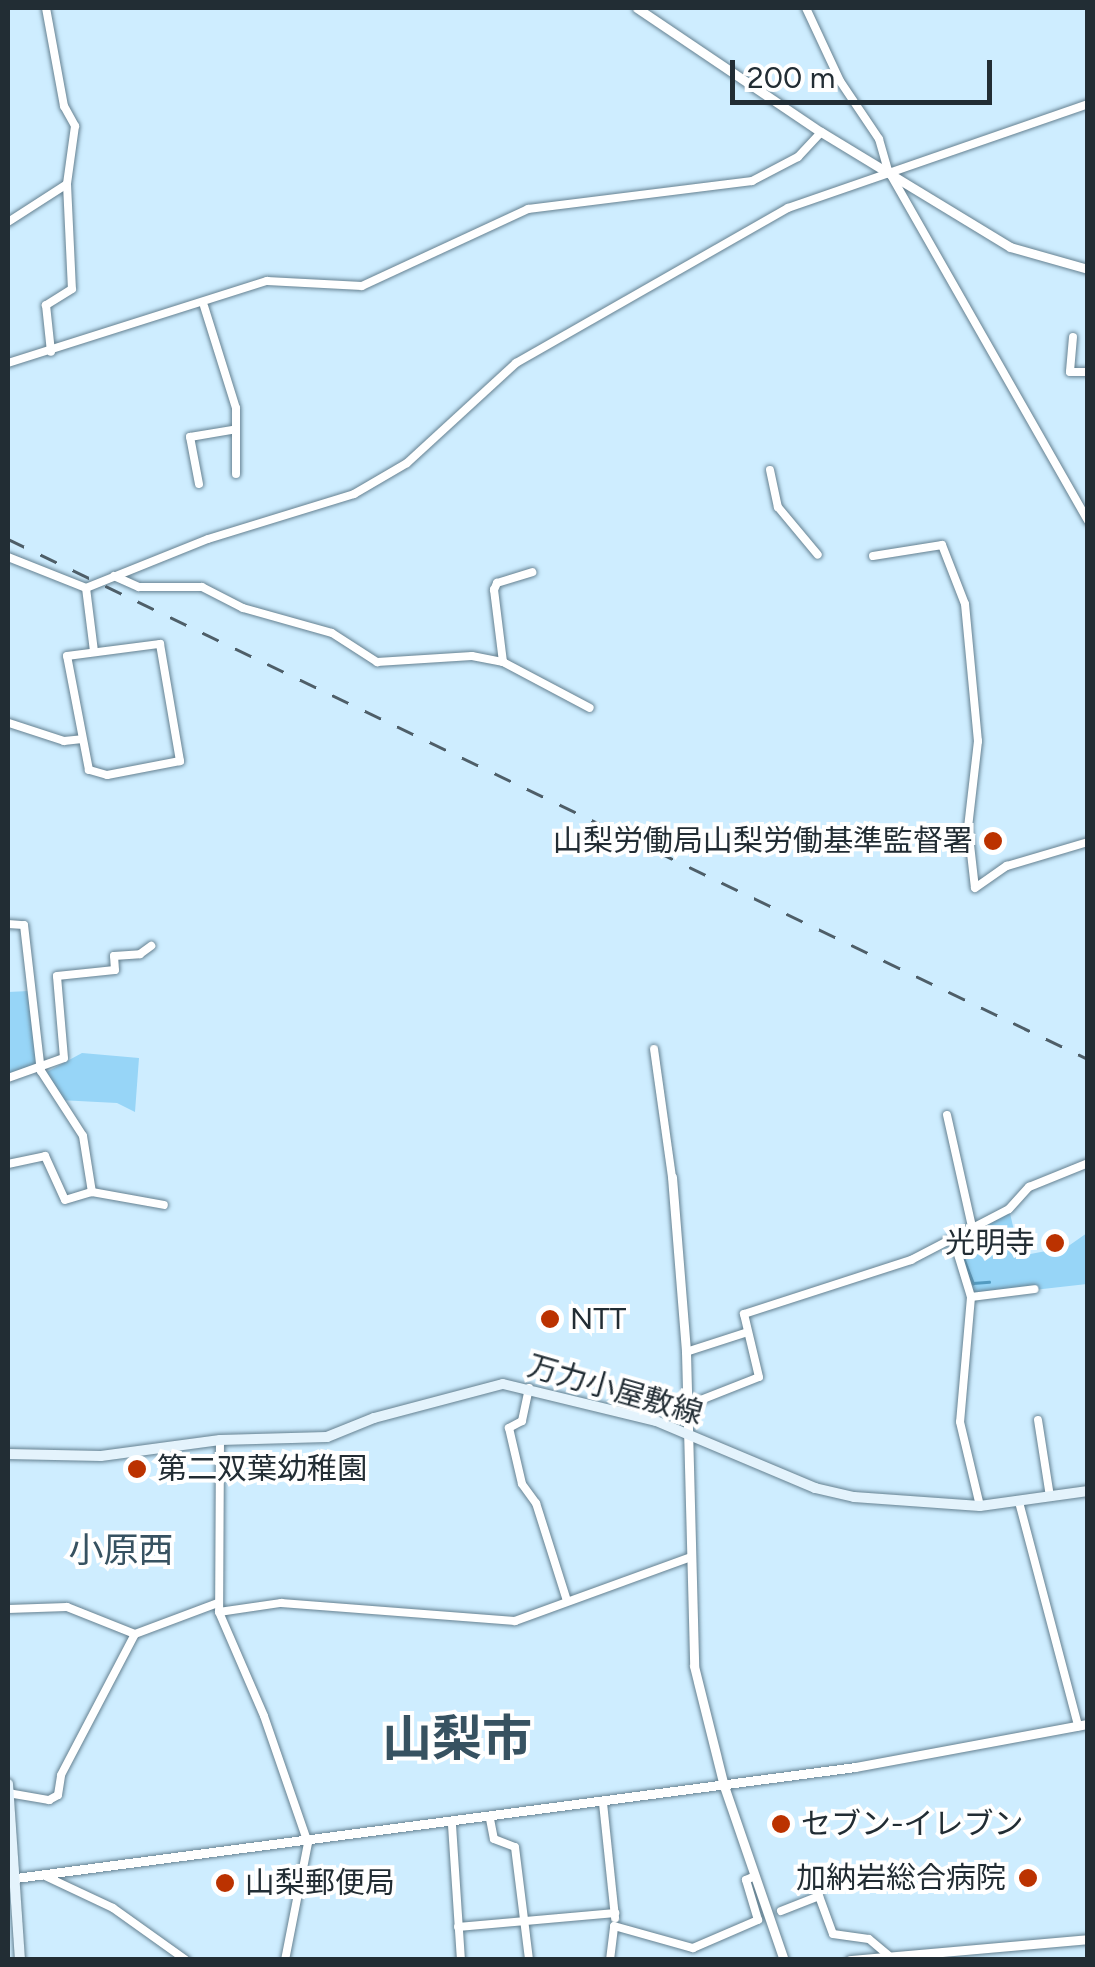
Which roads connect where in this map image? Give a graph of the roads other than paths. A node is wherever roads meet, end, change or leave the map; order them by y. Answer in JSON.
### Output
{"nodes":[{"id":1,"x":46,"y":8,"type":"edge"},
{"id":2,"x":637,"y":8,"type":"edge"},
{"id":3,"x":806,"y":8,"type":"edge"},
{"id":4,"x":1088,"y":104,"type":"edge"},
{"id":5,"x":820,"y":132,"type":"junction"},
{"id":6,"x":888,"y":170,"type":"junction"},
{"id":7,"x":68,"y":184,"type":"junction"},
{"id":8,"x":8,"y":222,"type":"edge"},
{"id":9,"x":1088,"y":269,"type":"edge"},
{"id":10,"x":204,"y":306,"type":"junction"},
{"id":11,"x":1073,"y":338,"type":"dead end"},
{"id":12,"x":51,"y":352,"type":"junction"},
{"id":13,"x":8,"y":363,"type":"edge"},
{"id":14,"x":1070,"y":372,"type":"junction"},
{"id":15,"x":1088,"y":372,"type":"edge"},
{"id":16,"x":1071,"y":386,"type":"dead end"},
{"id":17,"x":232,"y":430,"type":"junction"},
{"id":18,"x":770,"y":470,"type":"dead end"},
{"id":19,"x":236,"y":474,"type":"dead end"},
{"id":20,"x":198,"y":484,"type":"dead end"},
{"id":21,"x":1088,"y":521,"type":"edge"},
{"id":22,"x":818,"y":556,"type":"dead end"},
{"id":23,"x":873,"y":556,"type":"dead end"},
{"id":24,"x":8,"y":557,"type":"edge"},
{"id":25,"x":532,"y":572,"type":"dead end"},
{"id":26,"x":114,"y":576,"type":"junction"},
{"id":27,"x":86,"y":588,"type":"junction"},
{"id":28,"x":94,"y":651,"type":"junction"},
{"id":29,"x":503,"y":662,"type":"junction"},
{"id":30,"x":590,"y":708,"type":"dead end"},
{"id":31,"x":9,"y":723,"type":"edge"},
{"id":32,"x":82,"y":739,"type":"junction"},
{"id":33,"x":1088,"y":842,"type":"edge"},
{"id":34,"x":8,"y":924,"type":"edge"},
{"id":35,"x":150,"y":946,"type":"dead end"},
{"id":36,"x":654,"y":1049,"type":"dead end"},
{"id":37,"x":41,"y":1072,"type":"junction"},
{"id":38,"x":8,"y":1078,"type":"edge"},
{"id":39,"x":946,"y":1115,"type":"dead end"},
{"id":40,"x":8,"y":1164,"type":"edge"},
{"id":41,"x":1088,"y":1164,"type":"edge"},
{"id":42,"x":672,"y":1177,"type":"joint"},
{"id":43,"x":92,"y":1192,"type":"junction"},
{"id":44,"x":164,"y":1205,"type":"dead end"},
{"id":45,"x":972,"y":1227,"type":"junction"},
{"id":46,"x":953,"y":1238,"type":"junction"},
{"id":47,"x":1035,"y":1288,"type":"dead end"},
{"id":48,"x":971,"y":1297,"type":"junction"},
{"id":49,"x":748,"y":1332,"type":"junction"},
{"id":50,"x":686,"y":1352,"type":"junction"},
{"id":51,"x":529,"y":1388,"type":"junction"},
{"id":52,"x":688,"y":1405,"type":"junction"},
{"id":53,"x":1038,"y":1420,"type":"dead end"},
{"id":54,"x":690,"y":1435,"type":"junction"},
{"id":55,"x":220,"y":1440,"type":"junction"},
{"id":56,"x":8,"y":1454,"type":"edge"},
{"id":57,"x":1088,"y":1490,"type":"edge"},
{"id":58,"x":1050,"y":1497,"type":"junction"},
{"id":59,"x":1019,"y":1502,"type":"junction"},
{"id":60,"x":980,"y":1506,"type":"junction"},
{"id":61,"x":691,"y":1556,"type":"junction"},
{"id":62,"x":567,"y":1601,"type":"junction"},
{"id":63,"x":219,"y":1608,"type":"junction"},
{"id":64,"x":8,"y":1609,"type":"edge"},
{"id":65,"x":134,"y":1634,"type":"junction"},
{"id":66,"x":1082,"y":1725,"type":"edge"},
{"id":67,"x":8,"y":1784,"type":"edge"},
{"id":68,"x":724,"y":1786,"type":"junction"},
{"id":69,"x":8,"y":1793,"type":"edge"},
{"id":70,"x":603,"y":1803,"type":"junction"},
{"id":71,"x":490,"y":1819,"type":"junction"},
{"id":72,"x":452,"y":1824,"type":"junction"},
{"id":73,"x":308,"y":1843,"type":"junction"},
{"id":74,"x":46,"y":1876,"type":"junction"},
{"id":75,"x":755,"y":1876,"type":"junction"},
{"id":76,"x":10,"y":1879,"type":"edge"},
{"id":77,"x":781,"y":1911,"type":"dead end"},
{"id":78,"x":615,"y":1913,"type":"junction"},
{"id":79,"x":525,"y":1922,"type":"junction"},
{"id":80,"x":614,"y":1926,"type":"junction"},
{"id":81,"x":458,"y":1927,"type":"junction"},
{"id":82,"x":1088,"y":1939,"type":"edge"},
{"id":83,"x":888,"y":1955,"type":"junction"},
{"id":84,"x":20,"y":1960,"type":"edge"},
{"id":85,"x":186,"y":1960,"type":"edge"},
{"id":86,"x":284,"y":1960,"type":"edge"},
{"id":87,"x":461,"y":1960,"type":"edge"},
{"id":88,"x":529,"y":1960,"type":"edge"},
{"id":89,"x":610,"y":1960,"type":"edge"},
{"id":90,"x":784,"y":1960,"type":"edge"},
{"id":91,"x":850,"y":1960,"type":"edge"}],
"edges":[{"from":1,"to":7,"type":"street"},
{"from":2,"to":5,"type":"street"},
{"from":3,"to":6,"type":"street"},
{"from":4,"to":6,"type":"street"},
{"from":5,"to":6,"type":"street"},
{"from":5,"to":10,"type":"street"},
{"from":6,"to":9,"type":"street"},
{"from":6,"to":21,"type":"street"},
{"from":6,"to":26,"type":"street"},
{"from":7,"to":8,"type":"street"},
{"from":7,"to":12,"type":"street"},
{"from":10,"to":12,"type":"street"},
{"from":10,"to":17,"type":"street"},
{"from":11,"to":14,"type":"street"},
{"from":12,"to":13,"type":"street"},
{"from":14,"to":15,"type":"street"},
{"from":14,"to":16,"type":"street"},
{"from":17,"to":19,"type":"street"},
{"from":17,"to":20,"type":"street"},
{"from":18,"to":22,"type":"street"},
{"from":23,"to":33,"type":"street"},
{"from":24,"to":27,"type":"street"},
{"from":25,"to":29,"type":"street"},
{"from":26,"to":27,"type":"street"},
{"from":26,"to":29,"type":"street"},
{"from":27,"to":28,"type":"street"},
{"from":28,"to":32,"type":"street"},
{"from":28,"to":32,"type":"street"},
{"from":29,"to":30,"type":"street"},
{"from":31,"to":32,"type":"street"},
{"from":34,"to":37,"type":"street"},
{"from":35,"to":37,"type":"street"},
{"from":36,"to":42,"type":"street"},
{"from":37,"to":38,"type":"street"},
{"from":37,"to":43,"type":"street"},
{"from":39,"to":45,"type":"street"},
{"from":40,"to":43,"type":"street"},
{"from":41,"to":45,"type":"street"},
{"from":42,"to":50,"type":"street"},
{"from":43,"to":44,"type":"street"},
{"from":45,"to":46,"type":"street"},
{"from":46,"to":48,"type":"street"},
{"from":46,"to":49,"type":"street"},
{"from":47,"to":48,"type":"street"},
{"from":48,"to":60,"type":"street"},
{"from":49,"to":50,"type":"street"},
{"from":49,"to":52,"type":"street"},
{"from":50,"to":52,"type":"street"},
{"from":51,"to":54,"type":"main road","name":"万力小屋敷線"},
{"from":51,"to":55,"type":"main road","name":"万力小屋敷線"},
{"from":51,"to":62,"type":"street"},
{"from":52,"to":54,"type":"street"},
{"from":53,"to":58,"type":"street"},
{"from":54,"to":60,"type":"main road","name":"万力小屋敷線"},
{"from":54,"to":61,"type":"street"},
{"from":55,"to":56,"type":"main road","name":"万力小屋敷線"},
{"from":55,"to":63,"type":"street"},
{"from":57,"to":58,"type":"main road","name":"万力小屋敷線"},
{"from":58,"to":59,"type":"main road","name":"万力小屋敷線"},
{"from":59,"to":60,"type":"main road","name":"万力小屋敷線"},
{"from":59,"to":66,"type":"street"},
{"from":61,"to":62,"type":"street"},
{"from":61,"to":68,"type":"street"},
{"from":62,"to":63,"type":"street"},
{"from":63,"to":65,"type":"street"},
{"from":63,"to":73,"type":"street"},
{"from":64,"to":65,"type":"street"},
{"from":65,"to":69,"type":"street"},
{"from":66,"to":68,"type":"street"},
{"from":67,"to":69,"type":"main road"},
{"from":68,"to":70,"type":"street"},
{"from":68,"to":75,"type":"street"},
{"from":69,"to":76,"type":"main road"},
{"from":70,"to":71,"type":"street"},
{"from":70,"to":78,"type":"street"},
{"from":71,"to":72,"type":"street"},
{"from":71,"to":79,"type":"street"},
{"from":72,"to":73,"type":"street"},
{"from":72,"to":81,"type":"street"},
{"from":73,"to":74,"type":"street"},
{"from":73,"to":86,"type":"street"},
{"from":74,"to":76,"type":"street"},
{"from":74,"to":85,"type":"street"},
{"from":75,"to":80,"type":"street"},
{"from":75,"to":90,"type":"street"},
{"from":76,"to":84,"type":"main road"},
{"from":77,"to":83,"type":"street"},
{"from":78,"to":79,"type":"street"},
{"from":78,"to":80,"type":"street"},
{"from":79,"to":81,"type":"street"},
{"from":79,"to":88,"type":"street"},
{"from":80,"to":89,"type":"street"},
{"from":81,"to":87,"type":"street"},
{"from":82,"to":83,"type":"street"},
{"from":83,"to":91,"type":"street"}]}
